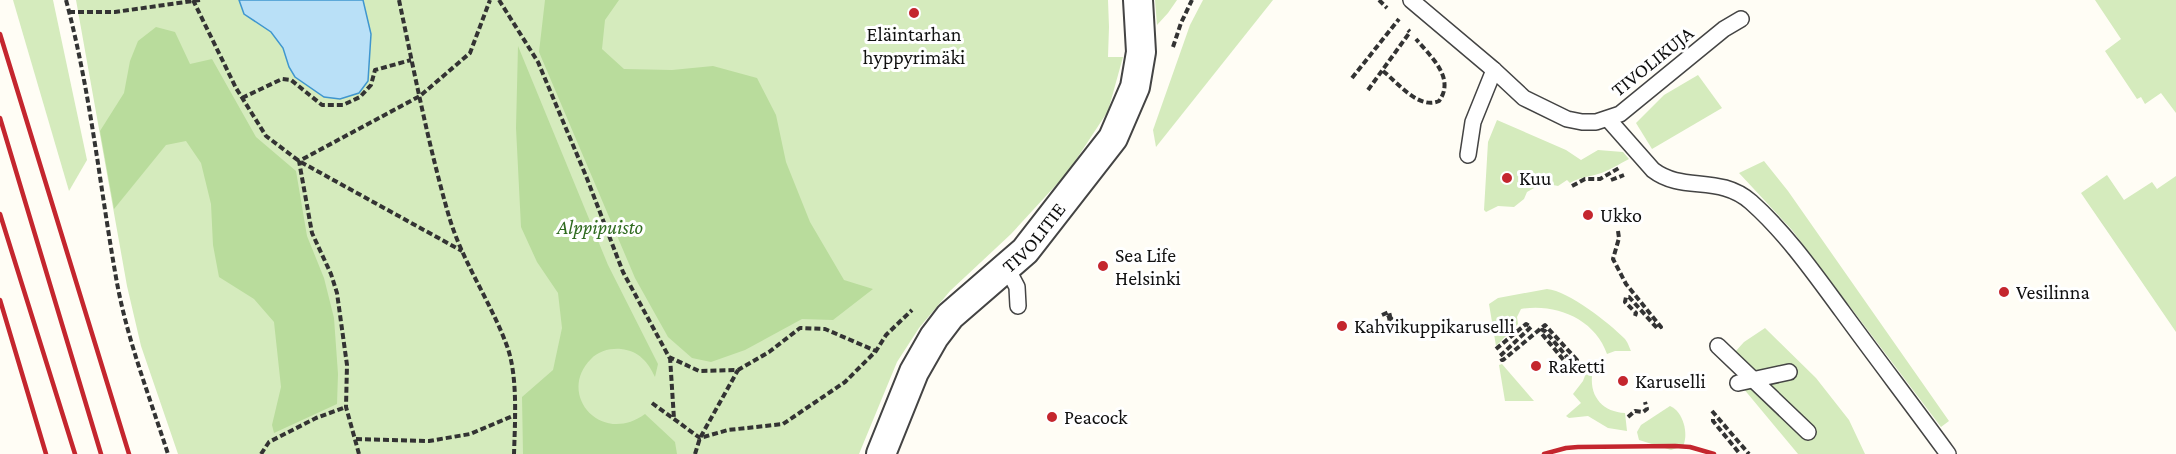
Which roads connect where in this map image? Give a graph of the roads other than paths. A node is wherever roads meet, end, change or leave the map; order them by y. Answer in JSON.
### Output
{"nodes":[{"id":1,"x":1138,"y":0,"type":"edge"},
{"id":2,"x":1411,"y":0,"type":"edge"},
{"id":3,"x":1741,"y":19,"type":"dead end"},
{"id":4,"x":1494,"y":70,"type":"junction"},
{"id":5,"x":1608,"y":118,"type":"junction"},
{"id":6,"x":1468,"y":155,"type":"dead end"},
{"id":7,"x":1007,"y":268,"type":"junction"},
{"id":8,"x":1018,"y":306,"type":"dead end"},
{"id":9,"x":1718,"y":346,"type":"dead end"},
{"id":10,"x":1789,"y":372,"type":"dead end"},
{"id":11,"x":1754,"y":380,"type":"junction"},
{"id":12,"x":1738,"y":383,"type":"dead end"},
{"id":13,"x":1808,"y":432,"type":"dead end"},
{"id":14,"x":881,"y":454,"type":"edge"},
{"id":15,"x":1948,"y":454,"type":"edge"}],
"edges":[{"from":1,"to":7,"type":"street","name":"TIVOLITIE"},
{"from":2,"to":4,"type":"lane","name":"TIVOLIKUJA"},
{"from":3,"to":5,"type":"lane","name":"TIVOLIKUJA"},
{"from":4,"to":5,"type":"lane","name":"TIVOLIKUJA"},
{"from":4,"to":6,"type":"lane"},
{"from":5,"to":15,"type":"lane"},
{"from":7,"to":8,"type":"lane"},
{"from":7,"to":14,"type":"street","name":"TIVOLITIE"},
{"from":9,"to":11,"type":"lane"},
{"from":10,"to":11,"type":"lane"},
{"from":11,"to":12,"type":"lane"},
{"from":11,"to":13,"type":"lane"}]}
